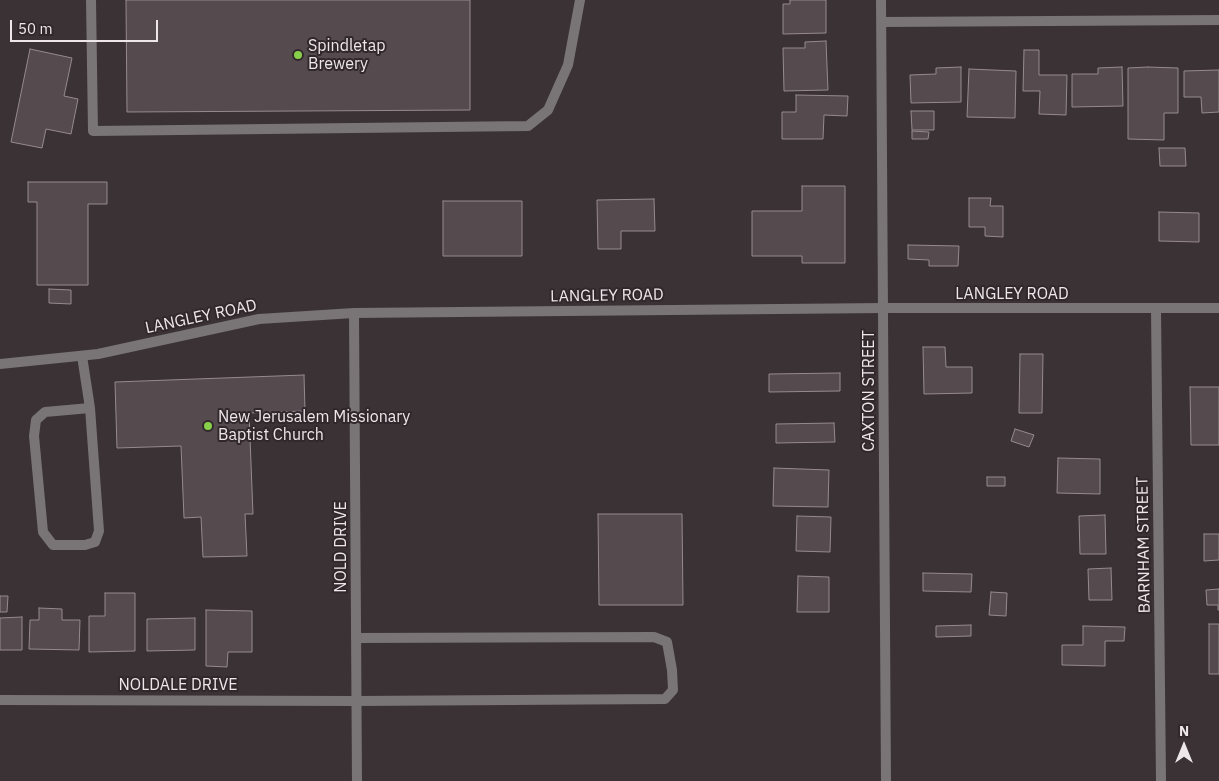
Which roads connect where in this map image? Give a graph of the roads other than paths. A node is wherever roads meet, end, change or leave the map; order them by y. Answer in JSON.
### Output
{"nodes":[{"id":1,"x":91,"y":0,"type":"edge"},
{"id":2,"x":580,"y":0,"type":"edge"},
{"id":3,"x":881,"y":0,"type":"edge"},
{"id":4,"x":1219,"y":20,"type":"edge"},
{"id":5,"x":882,"y":22,"type":"junction"},
{"id":6,"x":884,"y":308,"type":"junction"},
{"id":7,"x":1156,"y":308,"type":"junction"},
{"id":8,"x":1219,"y":308,"type":"edge"},
{"id":9,"x":354,"y":314,"type":"junction"},
{"id":10,"x":82,"y":356,"type":"junction"},
{"id":11,"x":0,"y":364,"type":"edge"},
{"id":12,"x":90,"y":408,"type":"junction"},
{"id":13,"x":356,"y":638,"type":"junction"},
{"id":14,"x":0,"y":700,"type":"edge"},
{"id":15,"x":357,"y":701,"type":"junction"},
{"id":16,"x":357,"y":781,"type":"edge"},
{"id":17,"x":886,"y":781,"type":"edge"},
{"id":18,"x":1161,"y":781,"type":"edge"}],
"edges":[{"from":1,"to":2,"type":"street"},
{"from":3,"to":5,"type":"street","name":"CAXTON STREET"},
{"from":4,"to":5,"type":"street"},
{"from":5,"to":6,"type":"street","name":"CAXTON STREET"},
{"from":6,"to":7,"type":"street","name":"LANGLEY ROAD"},
{"from":6,"to":9,"type":"street","name":"LANGLEY ROAD"},
{"from":6,"to":17,"type":"street","name":"CAXTON STREET"},
{"from":7,"to":8,"type":"street","name":"LANGLEY ROAD"},
{"from":7,"to":18,"type":"street","name":"BARNHAM STREET"},
{"from":9,"to":10,"type":"street","name":"LANGLEY ROAD"},
{"from":9,"to":13,"type":"street","name":"NOLD DRIVE"},
{"from":10,"to":11,"type":"street","name":"LANGLEY ROAD"},
{"from":10,"to":12,"type":"street"},
{"from":12,"to":12,"type":"street"},
{"from":13,"to":15,"type":"street","name":"NOLD DRIVE"},
{"from":13,"to":15,"type":"street","name":"NOLDALE DRIVE"},
{"from":14,"to":15,"type":"street","name":"NOLDALE DRIVE"},
{"from":15,"to":16,"type":"street","name":"NOLD DRIVE"}]}
